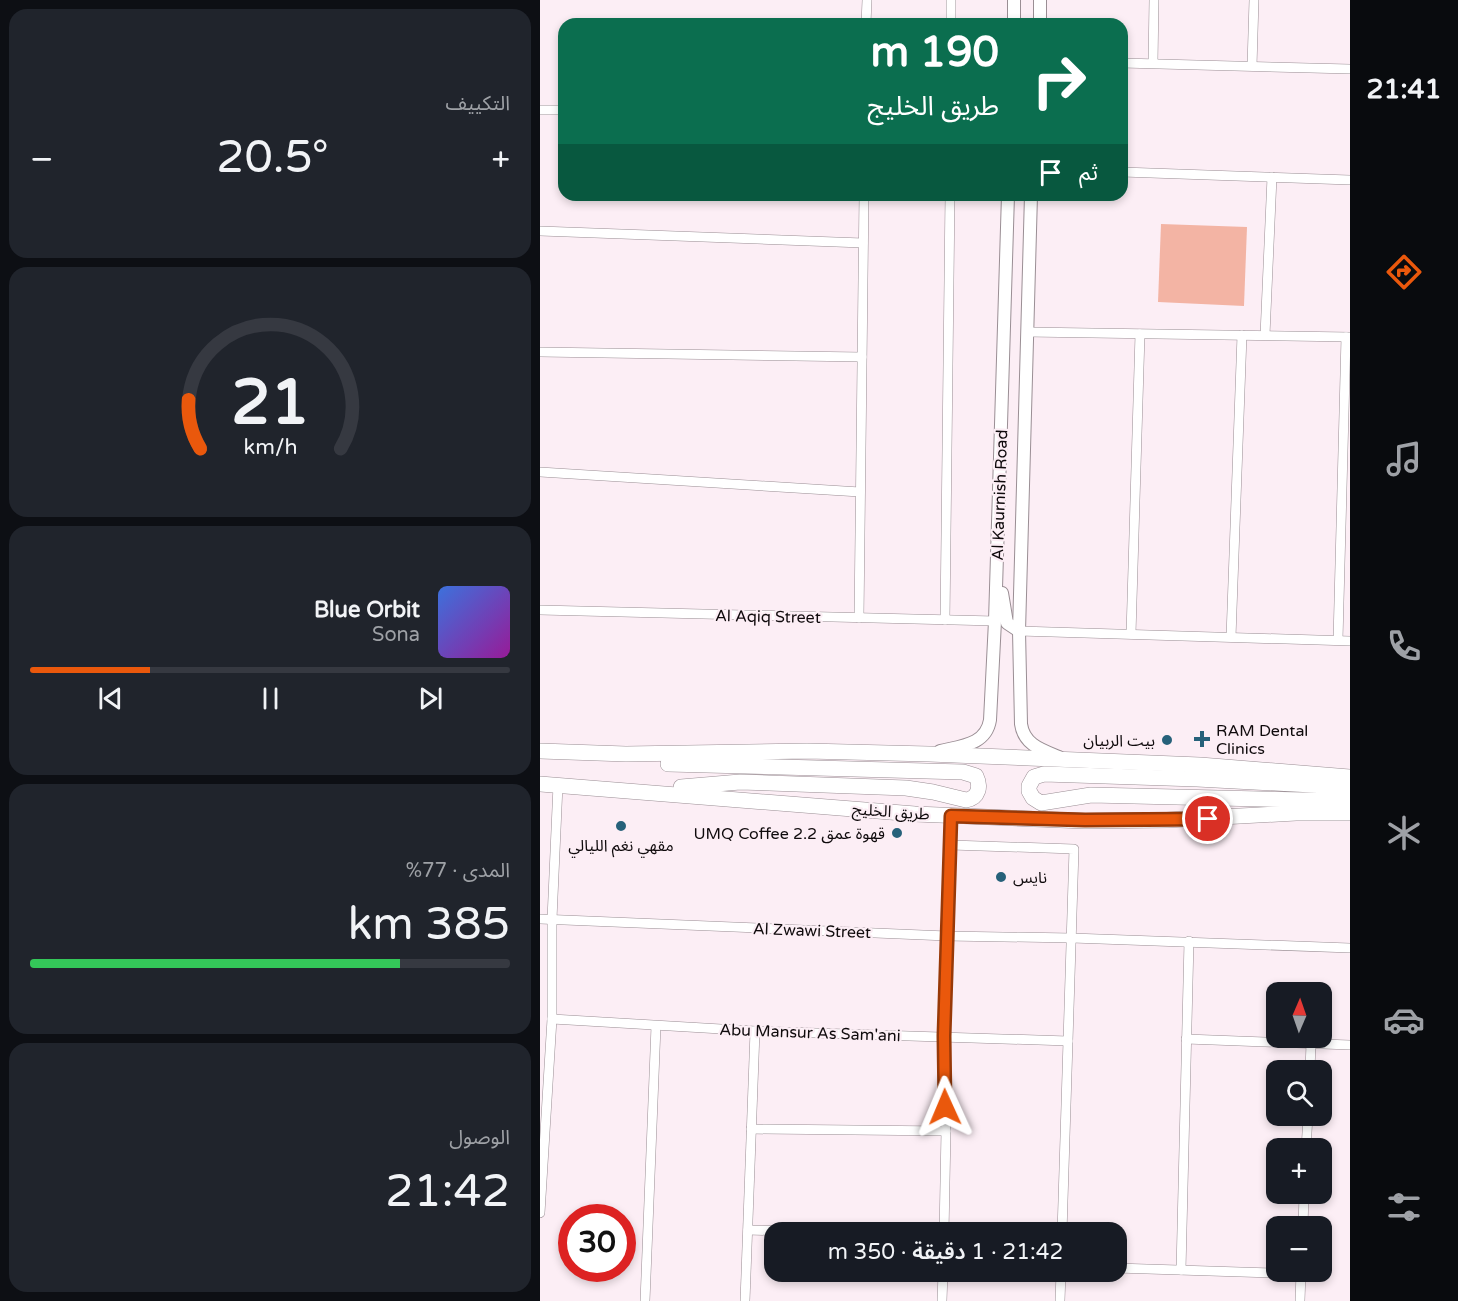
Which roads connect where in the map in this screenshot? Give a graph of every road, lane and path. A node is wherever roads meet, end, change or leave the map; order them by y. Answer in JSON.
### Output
{"nodes":[{"id":1,"x":867,"y":0,"type":"edge"},
{"id":2,"x":951,"y":0,"type":"edge"},
{"id":3,"x":1014,"y":0,"type":"edge"},
{"id":4,"x":1040,"y":0,"type":"edge"},
{"id":5,"x":1154,"y":0,"type":"edge"},
{"id":6,"x":1254,"y":0,"type":"edge"},
{"id":7,"x":866,"y":18,"type":"edge"},
{"id":8,"x":951,"y":18,"type":"edge"},
{"id":9,"x":1014,"y":18,"type":"edge"},
{"id":10,"x":1040,"y":18,"type":"edge"},
{"id":11,"x":1128,"y":63,"type":"edge"},
{"id":12,"x":1153,"y":63,"type":"junction"},
{"id":13,"x":1252,"y":66,"type":"junction"},
{"id":14,"x":1350,"y":69,"type":"edge"},
{"id":15,"x":540,"y":110,"type":"edge"},
{"id":16,"x":558,"y":110,"type":"edge"},
{"id":17,"x":1128,"y":172,"type":"edge"},
{"id":18,"x":1272,"y":177,"type":"junction"},
{"id":19,"x":1350,"y":180,"type":"edge"},
{"id":20,"x":864,"y":201,"type":"edge"},
{"id":21,"x":951,"y":201,"type":"edge"},
{"id":22,"x":1008,"y":201,"type":"edge"},
{"id":23,"x":1027,"y":201,"type":"edge"},
{"id":24,"x":1031,"y":201,"type":"edge"},
{"id":25,"x":1030,"y":226,"type":"junction"},
{"id":26,"x":540,"y":231,"type":"edge"},
{"id":27,"x":863,"y":243,"type":"junction"},
{"id":28,"x":1028,"y":332,"type":"junction"},
{"id":29,"x":1140,"y":334,"type":"junction"},
{"id":30,"x":1242,"y":335,"type":"junction"},
{"id":31,"x":1265,"y":335,"type":"junction"},
{"id":32,"x":1348,"y":337,"type":"edge"},
{"id":33,"x":540,"y":352,"type":"edge"},
{"id":34,"x":862,"y":357,"type":"junction"},
{"id":35,"x":540,"y":472,"type":"edge"},
{"id":36,"x":860,"y":492,"type":"junction"},
{"id":37,"x":997,"y":547,"type":"junction"},
{"id":38,"x":540,"y":610,"type":"edge"},
{"id":39,"x":859,"y":618,"type":"junction"},
{"id":40,"x":945,"y":620,"type":"junction"},
{"id":41,"x":995,"y":621,"type":"junction"},
{"id":42,"x":1019,"y":631,"type":"junction"},
{"id":43,"x":1131,"y":634,"type":"junction"},
{"id":44,"x":1231,"y":637,"type":"junction"},
{"id":45,"x":1338,"y":640,"type":"junction"},
{"id":46,"x":1350,"y":640,"type":"edge"},
{"id":47,"x":540,"y":751,"type":"edge"},
{"id":48,"x":579,"y":753,"type":"junction"},
{"id":49,"x":929,"y":754,"type":"junction"},
{"id":50,"x":1066,"y":760,"type":"junction"},
{"id":51,"x":1350,"y":777,"type":"edge"},
{"id":52,"x":540,"y":784,"type":"edge"},
{"id":53,"x":558,"y":785,"type":"junction"},
{"id":54,"x":1350,"y":788,"type":"edge"},
{"id":55,"x":636,"y":790,"type":"junction"},
{"id":56,"x":1350,"y":801,"type":"edge"},
{"id":57,"x":1350,"y":813,"type":"edge"},
{"id":58,"x":951,"y":816,"type":"junction"},
{"id":59,"x":951,"y":845,"type":"junction"},
{"id":60,"x":540,"y":919,"type":"edge"},
{"id":61,"x":552,"y":919,"type":"junction"},
{"id":62,"x":947,"y":936,"type":"junction"},
{"id":63,"x":1072,"y":938,"type":"junction"},
{"id":64,"x":1188,"y":941,"type":"junction"},
{"id":65,"x":1350,"y":948,"type":"edge"},
{"id":66,"x":552,"y":1019,"type":"junction"},
{"id":67,"x":656,"y":1026,"type":"junction"},
{"id":68,"x":755,"y":1031,"type":"junction"},
{"id":69,"x":944,"y":1036,"type":"junction"},
{"id":70,"x":1186,"y":1039,"type":"junction"},
{"id":71,"x":1068,"y":1041,"type":"junction"},
{"id":72,"x":1266,"y":1042,"type":"edge"},
{"id":73,"x":1332,"y":1044,"type":"edge"},
{"id":74,"x":1350,"y":1045,"type":"edge"},
{"id":75,"x":752,"y":1129,"type":"junction"},
{"id":76,"x":946,"y":1131,"type":"junction"},
{"id":77,"x":542,"y":1151,"type":"edge"},
{"id":78,"x":540,"y":1213,"type":"edge"},
{"id":79,"x":944,"y":1222,"type":"edge"},
{"id":80,"x":1062,"y":1222,"type":"edge"},
{"id":81,"x":748,"y":1230,"type":"junction"},
{"id":82,"x":764,"y":1230,"type":"edge"},
{"id":83,"x":1127,"y":1268,"type":"edge"},
{"id":84,"x":1181,"y":1270,"type":"junction"},
{"id":85,"x":1266,"y":1272,"type":"edge"},
{"id":86,"x":943,"y":1282,"type":"edge"},
{"id":87,"x":1060,"y":1282,"type":"edge"},
{"id":88,"x":1301,"y":1282,"type":"edge"},
{"id":89,"x":645,"y":1301,"type":"edge"},
{"id":90,"x":745,"y":1301,"type":"edge"},
{"id":91,"x":942,"y":1301,"type":"edge"},
{"id":92,"x":1059,"y":1301,"type":"edge"},
{"id":93,"x":1300,"y":1301,"type":"edge"}],
"edges":[{"from":1,"to":7,"type":"street"},
{"from":2,"to":8,"type":"street"},
{"from":3,"to":9,"type":"street"},
{"from":4,"to":10,"type":"street"},
{"from":5,"to":12,"type":"street"},
{"from":6,"to":13,"type":"street"},
{"from":11,"to":12,"type":"street"},
{"from":12,"to":13,"type":"street"},
{"from":13,"to":14,"type":"street"},
{"from":15,"to":16,"type":"street"},
{"from":17,"to":18,"type":"street"},
{"from":18,"to":19,"type":"street"},
{"from":18,"to":31,"type":"street"},
{"from":20,"to":27,"type":"street"},
{"from":21,"to":40,"type":"street"},
{"from":22,"to":37,"type":"street","name":"Al Kaurnish Road"},
{"from":23,"to":25,"type":"street"},
{"from":24,"to":25,"type":"street","name":"Al Kaurnish Road"},
{"from":25,"to":28,"type":"street","name":"Al Kaurnish Road"},
{"from":26,"to":27,"type":"street"},
{"from":27,"to":34,"type":"street"},
{"from":28,"to":29,"type":"street"},
{"from":28,"to":42,"type":"street","name":"Al Kaurnish Road"},
{"from":29,"to":30,"type":"street"},
{"from":29,"to":43,"type":"street"},
{"from":30,"to":31,"type":"street"},
{"from":30,"to":44,"type":"street"},
{"from":31,"to":32,"type":"street"},
{"from":32,"to":45,"type":"street"},
{"from":33,"to":34,"type":"street"},
{"from":34,"to":36,"type":"street"},
{"from":35,"to":36,"type":"street"},
{"from":36,"to":39,"type":"street"},
{"from":37,"to":41,"type":"street","name":"Al Kaurnish Road"},
{"from":37,"to":42,"type":"street"},
{"from":38,"to":39,"type":"street","name":"Al Aqiq Street"},
{"from":39,"to":40,"type":"street","name":"Al Aqiq Street"},
{"from":40,"to":41,"type":"street","name":"Al Aqiq Street"},
{"from":41,"to":49,"type":"street","name":"Al Kaurnish Road"},
{"from":42,"to":43,"type":"street"},
{"from":42,"to":50,"type":"street","name":"Al Kaurnish Road"},
{"from":43,"to":44,"type":"street"},
{"from":44,"to":45,"type":"street"},
{"from":45,"to":46,"type":"street"},
{"from":47,"to":48,"type":"main road"},
{"from":48,"to":49,"type":"main road"},
{"from":48,"to":55,"type":"main road"},
{"from":49,"to":50,"type":"main road"},
{"from":50,"to":51,"type":"main road"},
{"from":52,"to":53,"type":"main road","name":"طريق الخليج"},
{"from":53,"to":55,"type":"main road","name":"طريق الخليج"},
{"from":53,"to":61,"type":"street"},
{"from":54,"to":56,"type":"main road"},
{"from":55,"to":58,"type":"main road","name":"طريق الخليج"},
{"from":57,"to":58,"type":"main road","name":"طريق الخليج"},
{"from":58,"to":59,"type":"street"},
{"from":59,"to":62,"type":"street"},
{"from":59,"to":63,"type":"street"},
{"from":60,"to":61,"type":"street","name":"Al Zwawi Street"},
{"from":61,"to":62,"type":"street","name":"Al Zwawi Street"},
{"from":61,"to":66,"type":"street"},
{"from":62,"to":63,"type":"street","name":"Al Zwawi Street"},
{"from":62,"to":69,"type":"street"},
{"from":63,"to":64,"type":"street","name":"Al Zwawi Street"},
{"from":63,"to":71,"type":"street"},
{"from":64,"to":65,"type":"street","name":"Al Zwawi Street"},
{"from":64,"to":70,"type":"street"},
{"from":66,"to":67,"type":"street","name":"Abu Mansur As Sam'ani"},
{"from":66,"to":77,"type":"street"},
{"from":67,"to":68,"type":"street","name":"Abu Mansur As Sam'ani"},
{"from":67,"to":89,"type":"street"},
{"from":68,"to":69,"type":"street","name":"Abu Mansur As Sam'ani"},
{"from":68,"to":75,"type":"street"},
{"from":69,"to":71,"type":"street","name":"Abu Mansur As Sam'ani"},
{"from":69,"to":76,"type":"street"},
{"from":70,"to":72,"type":"street"},
{"from":70,"to":84,"type":"street"},
{"from":71,"to":80,"type":"street"},
{"from":73,"to":74,"type":"street"},
{"from":75,"to":76,"type":"street"},
{"from":75,"to":81,"type":"street"},
{"from":76,"to":79,"type":"street"},
{"from":77,"to":78,"type":"street"},
{"from":81,"to":82,"type":"street"},
{"from":81,"to":90,"type":"street"},
{"from":83,"to":84,"type":"street"},
{"from":84,"to":85,"type":"street"},
{"from":86,"to":91,"type":"street"},
{"from":87,"to":92,"type":"street"},
{"from":88,"to":93,"type":"street"}]}
